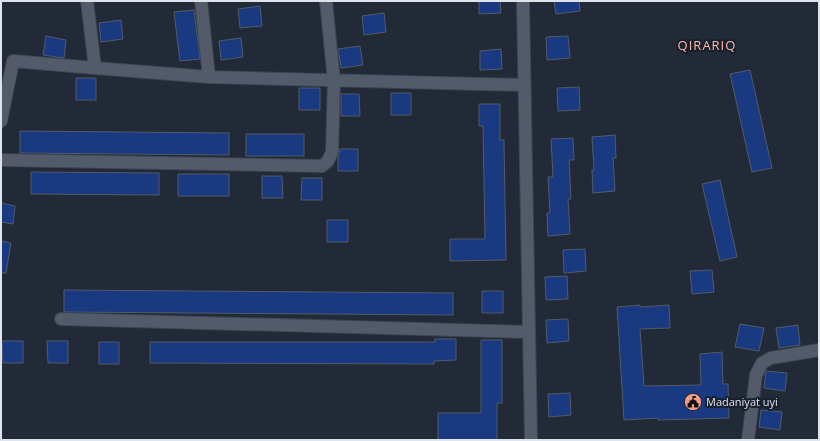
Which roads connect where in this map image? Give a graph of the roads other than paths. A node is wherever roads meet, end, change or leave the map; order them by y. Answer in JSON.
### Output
{"nodes":[{"id":1,"x":87,"y":1,"type":"edge"},
{"id":2,"x":201,"y":1,"type":"edge"},
{"id":3,"x":326,"y":1,"type":"edge"},
{"id":4,"x":523,"y":1,"type":"edge"},
{"id":5,"x":95,"y":68,"type":"junction"},
{"id":6,"x":209,"y":77,"type":"junction"},
{"id":7,"x":334,"y":81,"type":"junction"},
{"id":8,"x":524,"y":85,"type":"junction"},
{"id":9,"x":1,"y":121,"type":"edge"},
{"id":10,"x":1,"y":160,"type":"edge"},
{"id":11,"x":61,"y":319,"type":"dead end"},
{"id":12,"x":529,"y":332,"type":"junction"},
{"id":13,"x":819,"y":350,"type":"edge"},
{"id":14,"x":531,"y":440,"type":"edge"},
{"id":15,"x":748,"y":440,"type":"edge"}],
"edges":[{"from":1,"to":5,"type":"street"},
{"from":2,"to":6,"type":"street"},
{"from":3,"to":7,"type":"street"},
{"from":4,"to":8,"type":"street"},
{"from":5,"to":6,"type":"street"},
{"from":5,"to":9,"type":"street"},
{"from":6,"to":7,"type":"street"},
{"from":7,"to":8,"type":"street"},
{"from":7,"to":10,"type":"street"},
{"from":8,"to":12,"type":"street"},
{"from":11,"to":12,"type":"street"},
{"from":12,"to":14,"type":"street"},
{"from":13,"to":15,"type":"street"}]}
